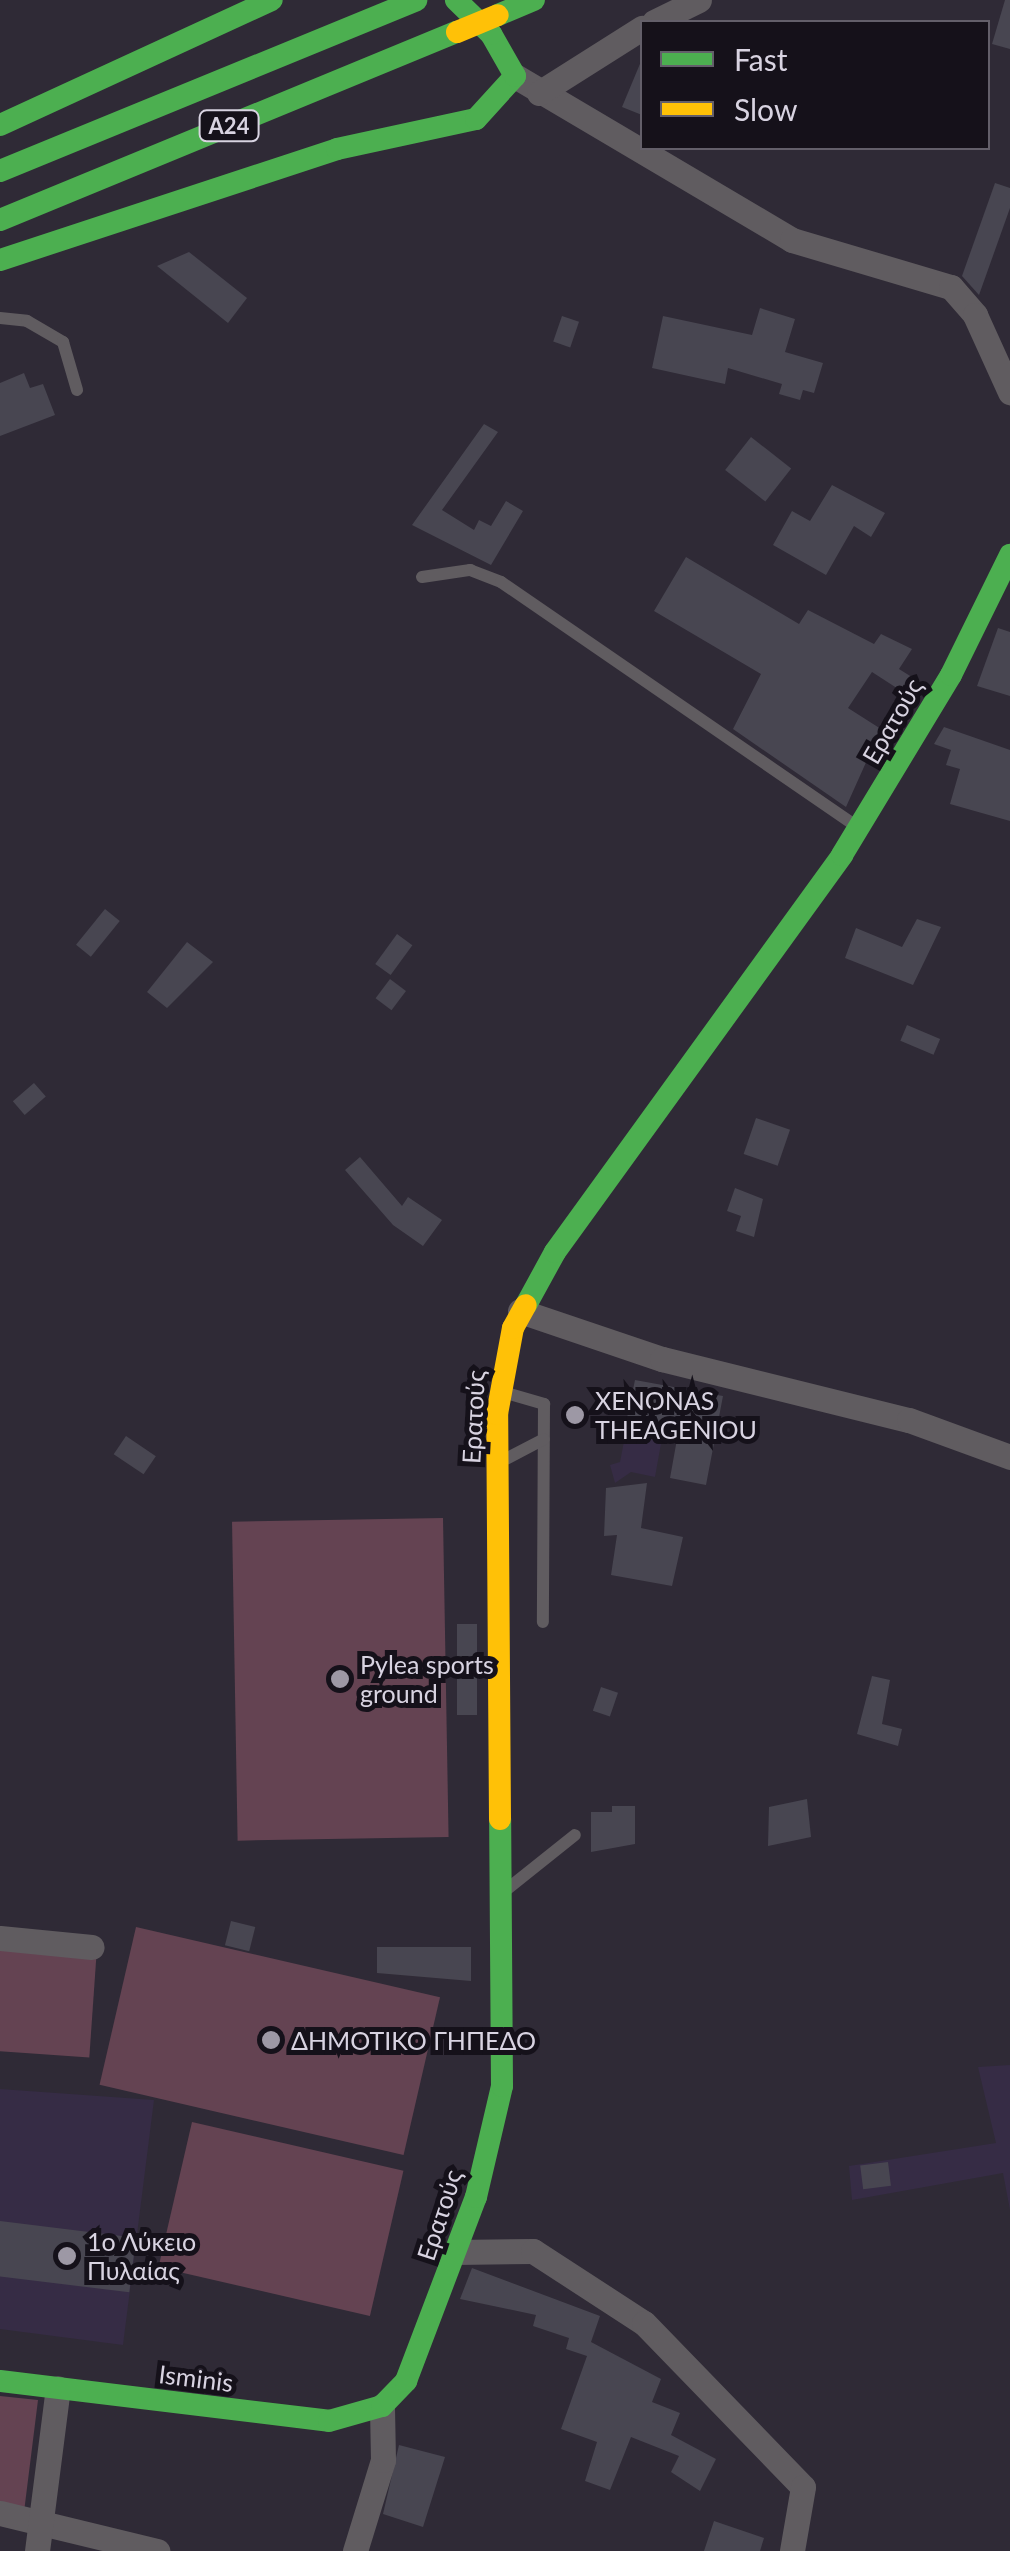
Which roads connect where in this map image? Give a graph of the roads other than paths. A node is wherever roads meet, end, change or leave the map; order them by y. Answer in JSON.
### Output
{"nodes":[{"id":1,"x":272,"y":0,"type":"edge"},
{"id":2,"x":416,"y":0,"type":"edge"},
{"id":3,"x":456,"y":0,"type":"edge"},
{"id":4,"x":534,"y":0,"type":"edge"},
{"id":5,"x":699,"y":0,"type":"edge"},
{"id":6,"x":658,"y":20,"type":"edge"},
{"id":7,"x":640,"y":29,"type":"edge"},
{"id":8,"x":515,"y":76,"type":"junction"},
{"id":9,"x":539,"y":93,"type":"junction"},
{"id":10,"x":0,"y":125,"type":"edge"},
{"id":11,"x":0,"y":171,"type":"edge"},
{"id":12,"x":0,"y":220,"type":"edge"},
{"id":13,"x":0,"y":260,"type":"edge"},
{"id":14,"x":0,"y":318,"type":"edge"},
{"id":15,"x":77,"y":390,"type":"dead end"},
{"id":16,"x":1010,"y":392,"type":"edge"},
{"id":17,"x":1010,"y":555,"type":"edge"},
{"id":18,"x":422,"y":577,"type":"dead end"},
{"id":19,"x":860,"y":828,"type":"junction"},
{"id":20,"x":520,"y":1310,"type":"junction"},
{"id":21,"x":498,"y":1392,"type":"junction"},
{"id":22,"x":544,"y":1439,"type":"junction"},
{"id":23,"x":1010,"y":1457,"type":"edge"},
{"id":24,"x":498,"y":1464,"type":"junction"},
{"id":25,"x":542,"y":1622,"type":"dead end"},
{"id":26,"x":575,"y":1835,"type":"dead end"},
{"id":27,"x":504,"y":1892,"type":"junction"},
{"id":28,"x":0,"y":1938,"type":"edge"},
{"id":29,"x":92,"y":1946,"type":"dead end"},
{"id":30,"x":456,"y":2252,"type":"junction"},
{"id":31,"x":0,"y":2381,"type":"edge"},
{"id":32,"x":58,"y":2388,"type":"junction"},
{"id":33,"x":382,"y":2406,"type":"junction"},
{"id":34,"x":0,"y":2513,"type":"edge"},
{"id":35,"x":42,"y":2523,"type":"junction"},
{"id":36,"x":37,"y":2551,"type":"edge"},
{"id":37,"x":157,"y":2551,"type":"edge"},
{"id":38,"x":355,"y":2551,"type":"edge"},
{"id":39,"x":792,"y":2551,"type":"edge"}],
"edges":[{"from":1,"to":10,"type":"main road"},
{"from":2,"to":11,"type":"main road","number":"Α24"},
{"from":3,"to":8,"type":"main road"},
{"from":4,"to":12,"type":"main road","number":"Α24","bridge":true},
{"from":5,"to":6,"type":"street"},
{"from":7,"to":9,"type":"street"},
{"from":8,"to":9,"type":"street"},
{"from":8,"to":13,"type":"main road"},
{"from":9,"to":16,"type":"street"},
{"from":14,"to":15,"type":"lane"},
{"from":17,"to":19,"type":"main road","name":"Ερατούς"},
{"from":18,"to":19,"type":"lane"},
{"from":19,"to":20,"type":"main road","name":"Ερατούς"},
{"from":20,"to":21,"type":"main road","name":"Ερατούς"},
{"from":20,"to":23,"type":"street"},
{"from":21,"to":22,"type":"lane"},
{"from":21,"to":24,"type":"main road","name":"Ερατούς"},
{"from":22,"to":24,"type":"lane"},
{"from":22,"to":25,"type":"lane"},
{"from":24,"to":27,"type":"main road","name":"Ερατούς"},
{"from":26,"to":27,"type":"lane"},
{"from":27,"to":30,"type":"main road","name":"Ερατούς"},
{"from":28,"to":29,"type":"street"},
{"from":30,"to":33,"type":"main road","name":"Ερατούς"},
{"from":30,"to":39,"type":"street"},
{"from":31,"to":32,"type":"main road","name":"Isminis"},
{"from":32,"to":33,"type":"main road","name":"Isminis"},
{"from":32,"to":35,"type":"street"},
{"from":33,"to":38,"type":"street"},
{"from":34,"to":35,"type":"street"},
{"from":35,"to":36,"type":"street"},
{"from":35,"to":37,"type":"street"}]}
